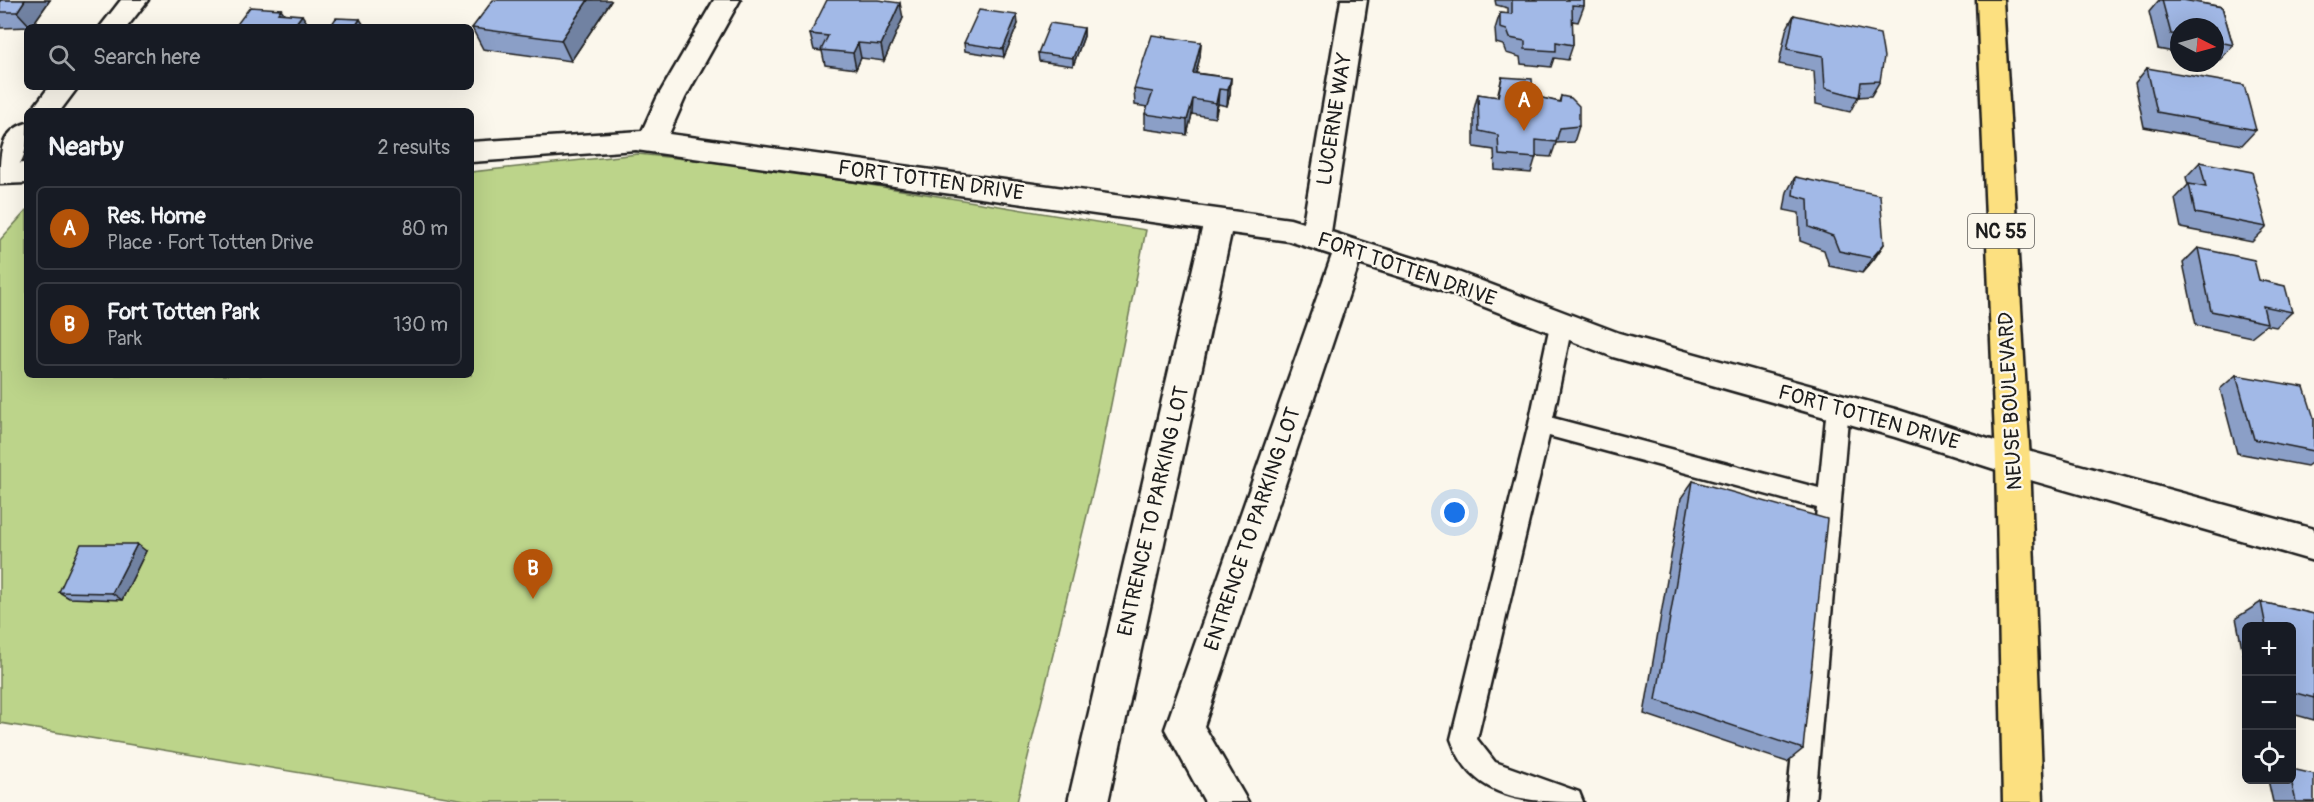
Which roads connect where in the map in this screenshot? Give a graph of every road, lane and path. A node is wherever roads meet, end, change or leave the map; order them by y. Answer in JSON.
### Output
{"nodes":[{"id":1,"x":135,"y":0,"type":"edge"},
{"id":2,"x":727,"y":0,"type":"edge"},
{"id":3,"x":1354,"y":0,"type":"edge"},
{"id":4,"x":1990,"y":0,"type":"edge"},
{"id":5,"x":115,"y":24,"type":"edge"},
{"id":6,"x":62,"y":90,"type":"edge"},
{"id":7,"x":47,"y":108,"type":"edge"},
{"id":8,"x":24,"y":137,"type":"edge"},
{"id":9,"x":651,"y":142,"type":"junction"},
{"id":10,"x":474,"y":152,"type":"edge"},
{"id":11,"x":0,"y":166,"type":"edge"},
{"id":12,"x":24,"y":172,"type":"edge"},
{"id":13,"x":0,"y":174,"type":"edge"},
{"id":14,"x":1219,"y":219,"type":"junction"},
{"id":15,"x":1315,"y":238,"type":"junction"},
{"id":16,"x":1349,"y":249,"type":"junction"},
{"id":17,"x":1562,"y":325,"type":"junction"},
{"id":18,"x":1838,"y":407,"type":"junction"},
{"id":19,"x":1540,"y":424,"type":"junction"},
{"id":20,"x":2013,"y":461,"type":"junction"},
{"id":21,"x":1828,"y":501,"type":"junction"},
{"id":22,"x":2314,"y":545,"type":"edge"},
{"id":23,"x":1088,"y":802,"type":"edge"},
{"id":24,"x":1228,"y":802,"type":"edge"},
{"id":25,"x":1569,"y":802,"type":"edge"},
{"id":26,"x":1801,"y":802,"type":"edge"},
{"id":27,"x":2023,"y":802,"type":"edge"}],
"edges":[{"from":1,"to":5,"type":"street"},
{"from":2,"to":9,"type":"street"},
{"from":3,"to":15,"type":"street","name":"LUCERNE WAY"},
{"from":4,"to":20,"type":"main road","name":"NEUSE BOULEVARD","number":"NC 55"},
{"from":6,"to":7,"type":"street"},
{"from":8,"to":11,"type":"street"},
{"from":9,"to":10,"type":"street","name":"FORT TOTTEN DRIVE"},
{"from":9,"to":14,"type":"street","name":"FORT TOTTEN DRIVE"},
{"from":12,"to":13,"type":"street"},
{"from":14,"to":15,"type":"street","name":"FORT TOTTEN DRIVE"},
{"from":14,"to":23,"type":"street","name":"ENTRENCE TO PARKING LOT"},
{"from":15,"to":16,"type":"street","name":"FORT TOTTEN DRIVE"},
{"from":16,"to":17,"type":"street","name":"FORT TOTTEN DRIVE"},
{"from":16,"to":24,"type":"street","name":"ENTRENCE TO PARKING LOT"},
{"from":17,"to":18,"type":"street","name":"FORT TOTTEN DRIVE"},
{"from":17,"to":19,"type":"lane"},
{"from":18,"to":20,"type":"street","name":"FORT TOTTEN DRIVE"},
{"from":18,"to":21,"type":"lane"},
{"from":19,"to":21,"type":"lane"},
{"from":19,"to":25,"type":"lane"},
{"from":20,"to":22,"type":"street","name":"FORT TOTTEN DRIVE"},
{"from":20,"to":27,"type":"main road","name":"NEUSE BOULEVARD","number":"NC 55"},
{"from":21,"to":26,"type":"lane"}]}
